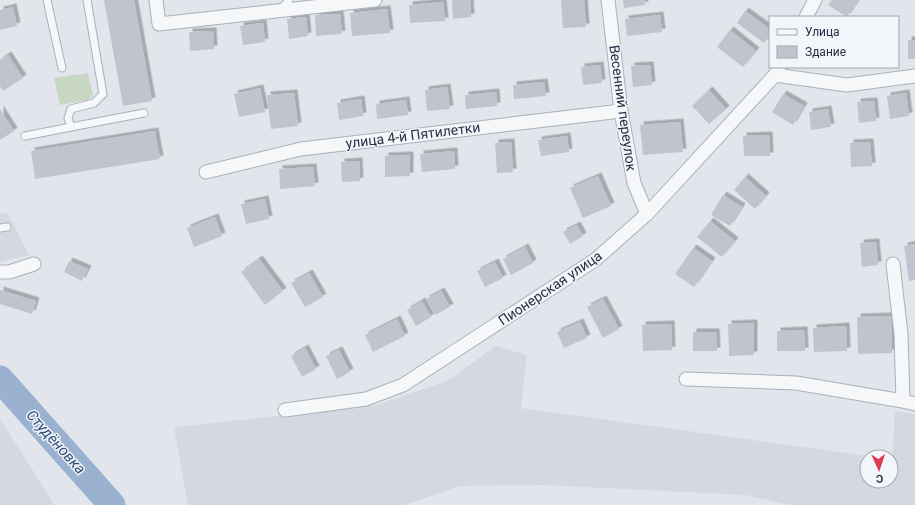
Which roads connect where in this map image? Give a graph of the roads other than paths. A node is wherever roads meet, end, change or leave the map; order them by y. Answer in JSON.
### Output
{"nodes":[{"id":1,"x":47,"y":0,"type":"edge"},
{"id":2,"x":88,"y":0,"type":"edge"},
{"id":3,"x":156,"y":0,"type":"edge"},
{"id":4,"x":289,"y":0,"type":"edge"},
{"id":5,"x":375,"y":0,"type":"edge"},
{"id":6,"x":608,"y":0,"type":"edge"},
{"id":7,"x":814,"y":0,"type":"edge"},
{"id":8,"x":278,"y":12,"type":"junction"},
{"id":9,"x":806,"y":16,"type":"edge"},
{"id":10,"x":62,"y":68,"type":"dead end"},
{"id":11,"x":777,"y":71,"type":"edge"},
{"id":12,"x":915,"y":76,"type":"edge"},
{"id":13,"x":621,"y":110,"type":"junction"},
{"id":14,"x":144,"y":113,"type":"dead end"},
{"id":15,"x":71,"y":127,"type":"junction"},
{"id":16,"x":25,"y":136,"type":"dead end"},
{"id":17,"x":206,"y":172,"type":"dead end"},
{"id":18,"x":647,"y":214,"type":"junction"},
{"id":19,"x":34,"y":264,"type":"dead end"},
{"id":20,"x":893,"y":264,"type":"dead end"},
{"id":21,"x":4,"y":272,"type":"edge"},
{"id":22,"x":686,"y":379,"type":"dead end"},
{"id":23,"x":909,"y":403,"type":"edge"},
{"id":24,"x":285,"y":410,"type":"dead end"}],
"edges":[{"from":1,"to":10,"type":"lane"},
{"from":2,"to":15,"type":"lane"},
{"from":3,"to":8,"type":"street"},
{"from":4,"to":8,"type":"lane"},
{"from":5,"to":8,"type":"street"},
{"from":6,"to":13,"type":"street","name":"Весенний переулок"},
{"from":7,"to":9,"type":"street"},
{"from":11,"to":12,"type":"street"},
{"from":11,"to":18,"type":"street","name":"Пионерская улица"},
{"from":13,"to":17,"type":"street","name":"улица 4-й Пятилетки"},
{"from":13,"to":18,"type":"street","name":"Весенний переулок"},
{"from":14,"to":15,"type":"lane"},
{"from":15,"to":16,"type":"lane"},
{"from":18,"to":24,"type":"street","name":"Пионерская улица"},
{"from":19,"to":21,"type":"street"},
{"from":20,"to":23,"type":"street"},
{"from":22,"to":23,"type":"street"}]}
